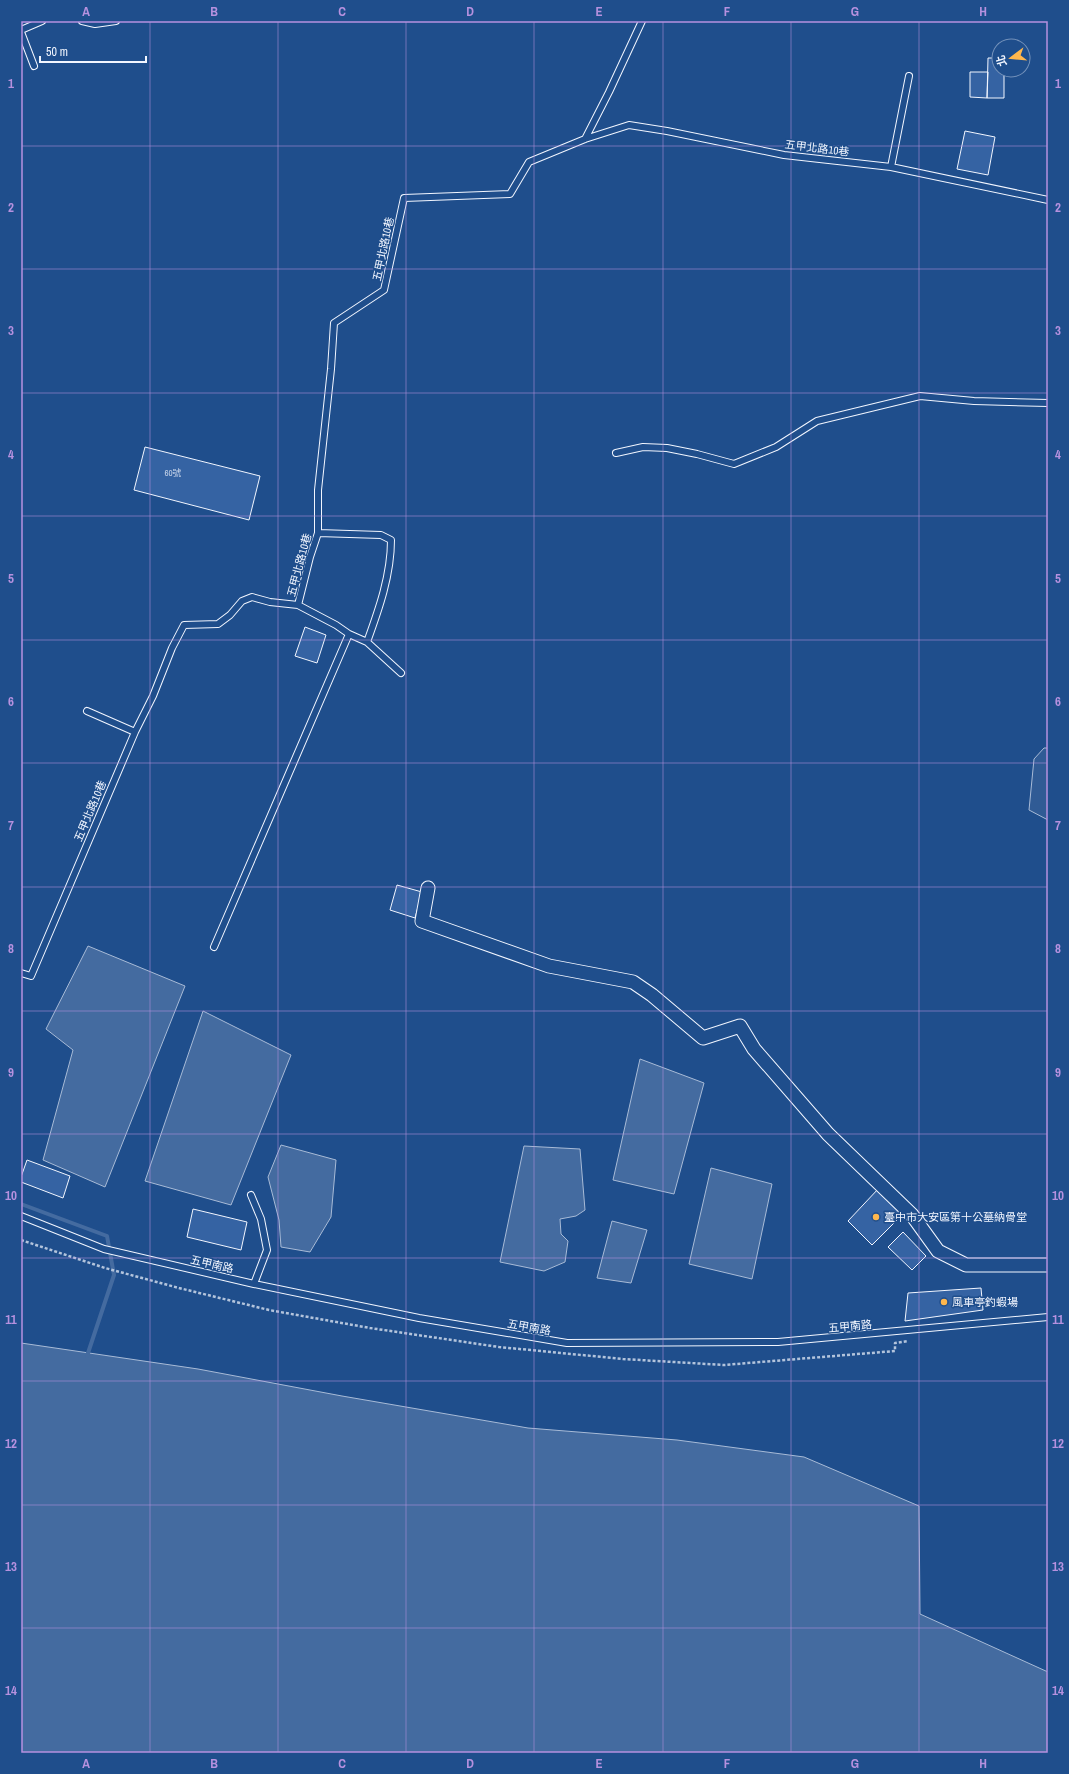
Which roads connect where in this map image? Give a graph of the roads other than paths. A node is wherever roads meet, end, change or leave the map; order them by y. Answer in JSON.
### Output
{"nodes":[{"id":1,"x":42,"y":21,"type":"edge"},
{"id":2,"x":82,"y":21,"type":"edge"},
{"id":3,"x":116,"y":21,"type":"edge"},
{"id":4,"x":642,"y":21,"type":"edge"},
{"id":5,"x":21,"y":31,"type":"edge"},
{"id":6,"x":34,"y":66,"type":"dead end"},
{"id":7,"x":909,"y":76,"type":"dead end"},
{"id":8,"x":585,"y":140,"type":"junction"},
{"id":9,"x":891,"y":168,"type":"junction"},
{"id":10,"x":1048,"y":200,"type":"edge"},
{"id":11,"x":1048,"y":403,"type":"edge"},
{"id":12,"x":616,"y":453,"type":"dead end"},
{"id":13,"x":318,"y":533,"type":"junction"},
{"id":14,"x":298,"y":605,"type":"junction"},
{"id":15,"x":350,"y":634,"type":"junction"},
{"id":16,"x":367,"y":642,"type":"junction"},
{"id":17,"x":401,"y":673,"type":"dead end"},
{"id":18,"x":87,"y":711,"type":"dead end"},
{"id":19,"x":135,"y":732,"type":"junction"},
{"id":20,"x":428,"y":888,"type":"dead end"},
{"id":21,"x":214,"y":947,"type":"dead end"},
{"id":22,"x":21,"y":973,"type":"edge"},
{"id":23,"x":251,"y":1194,"type":"dead end"},
{"id":24,"x":21,"y":1216,"type":"edge"},
{"id":25,"x":1048,"y":1265,"type":"edge"},
{"id":26,"x":254,"y":1284,"type":"junction"},
{"id":27,"x":1048,"y":1317,"type":"edge"}],
"edges":[{"from":1,"to":5,"type":"lane"},
{"from":2,"to":3,"type":"lane"},
{"from":4,"to":8,"type":"lane"},
{"from":5,"to":6,"type":"lane"},
{"from":7,"to":9,"type":"lane"},
{"from":8,"to":9,"type":"lane","name":"五甲北路10巷"},
{"from":8,"to":13,"type":"lane","name":"五甲北路10巷"},
{"from":9,"to":10,"type":"lane","name":"五甲北路10巷"},
{"from":11,"to":12,"type":"lane"},
{"from":13,"to":14,"type":"lane","name":"五甲北路10巷"},
{"from":13,"to":16,"type":"lane"},
{"from":14,"to":15,"type":"lane"},
{"from":14,"to":19,"type":"lane","name":"五甲北路10巷"},
{"from":15,"to":16,"type":"lane"},
{"from":15,"to":21,"type":"lane"},
{"from":16,"to":17,"type":"lane"},
{"from":18,"to":19,"type":"lane"},
{"from":19,"to":22,"type":"lane","name":"五甲北路10巷"},
{"from":20,"to":25,"type":"street"},
{"from":23,"to":26,"type":"lane"},
{"from":24,"to":26,"type":"lane","name":"五甲南路"},
{"from":26,"to":27,"type":"lane","name":"五甲南路"}]}
